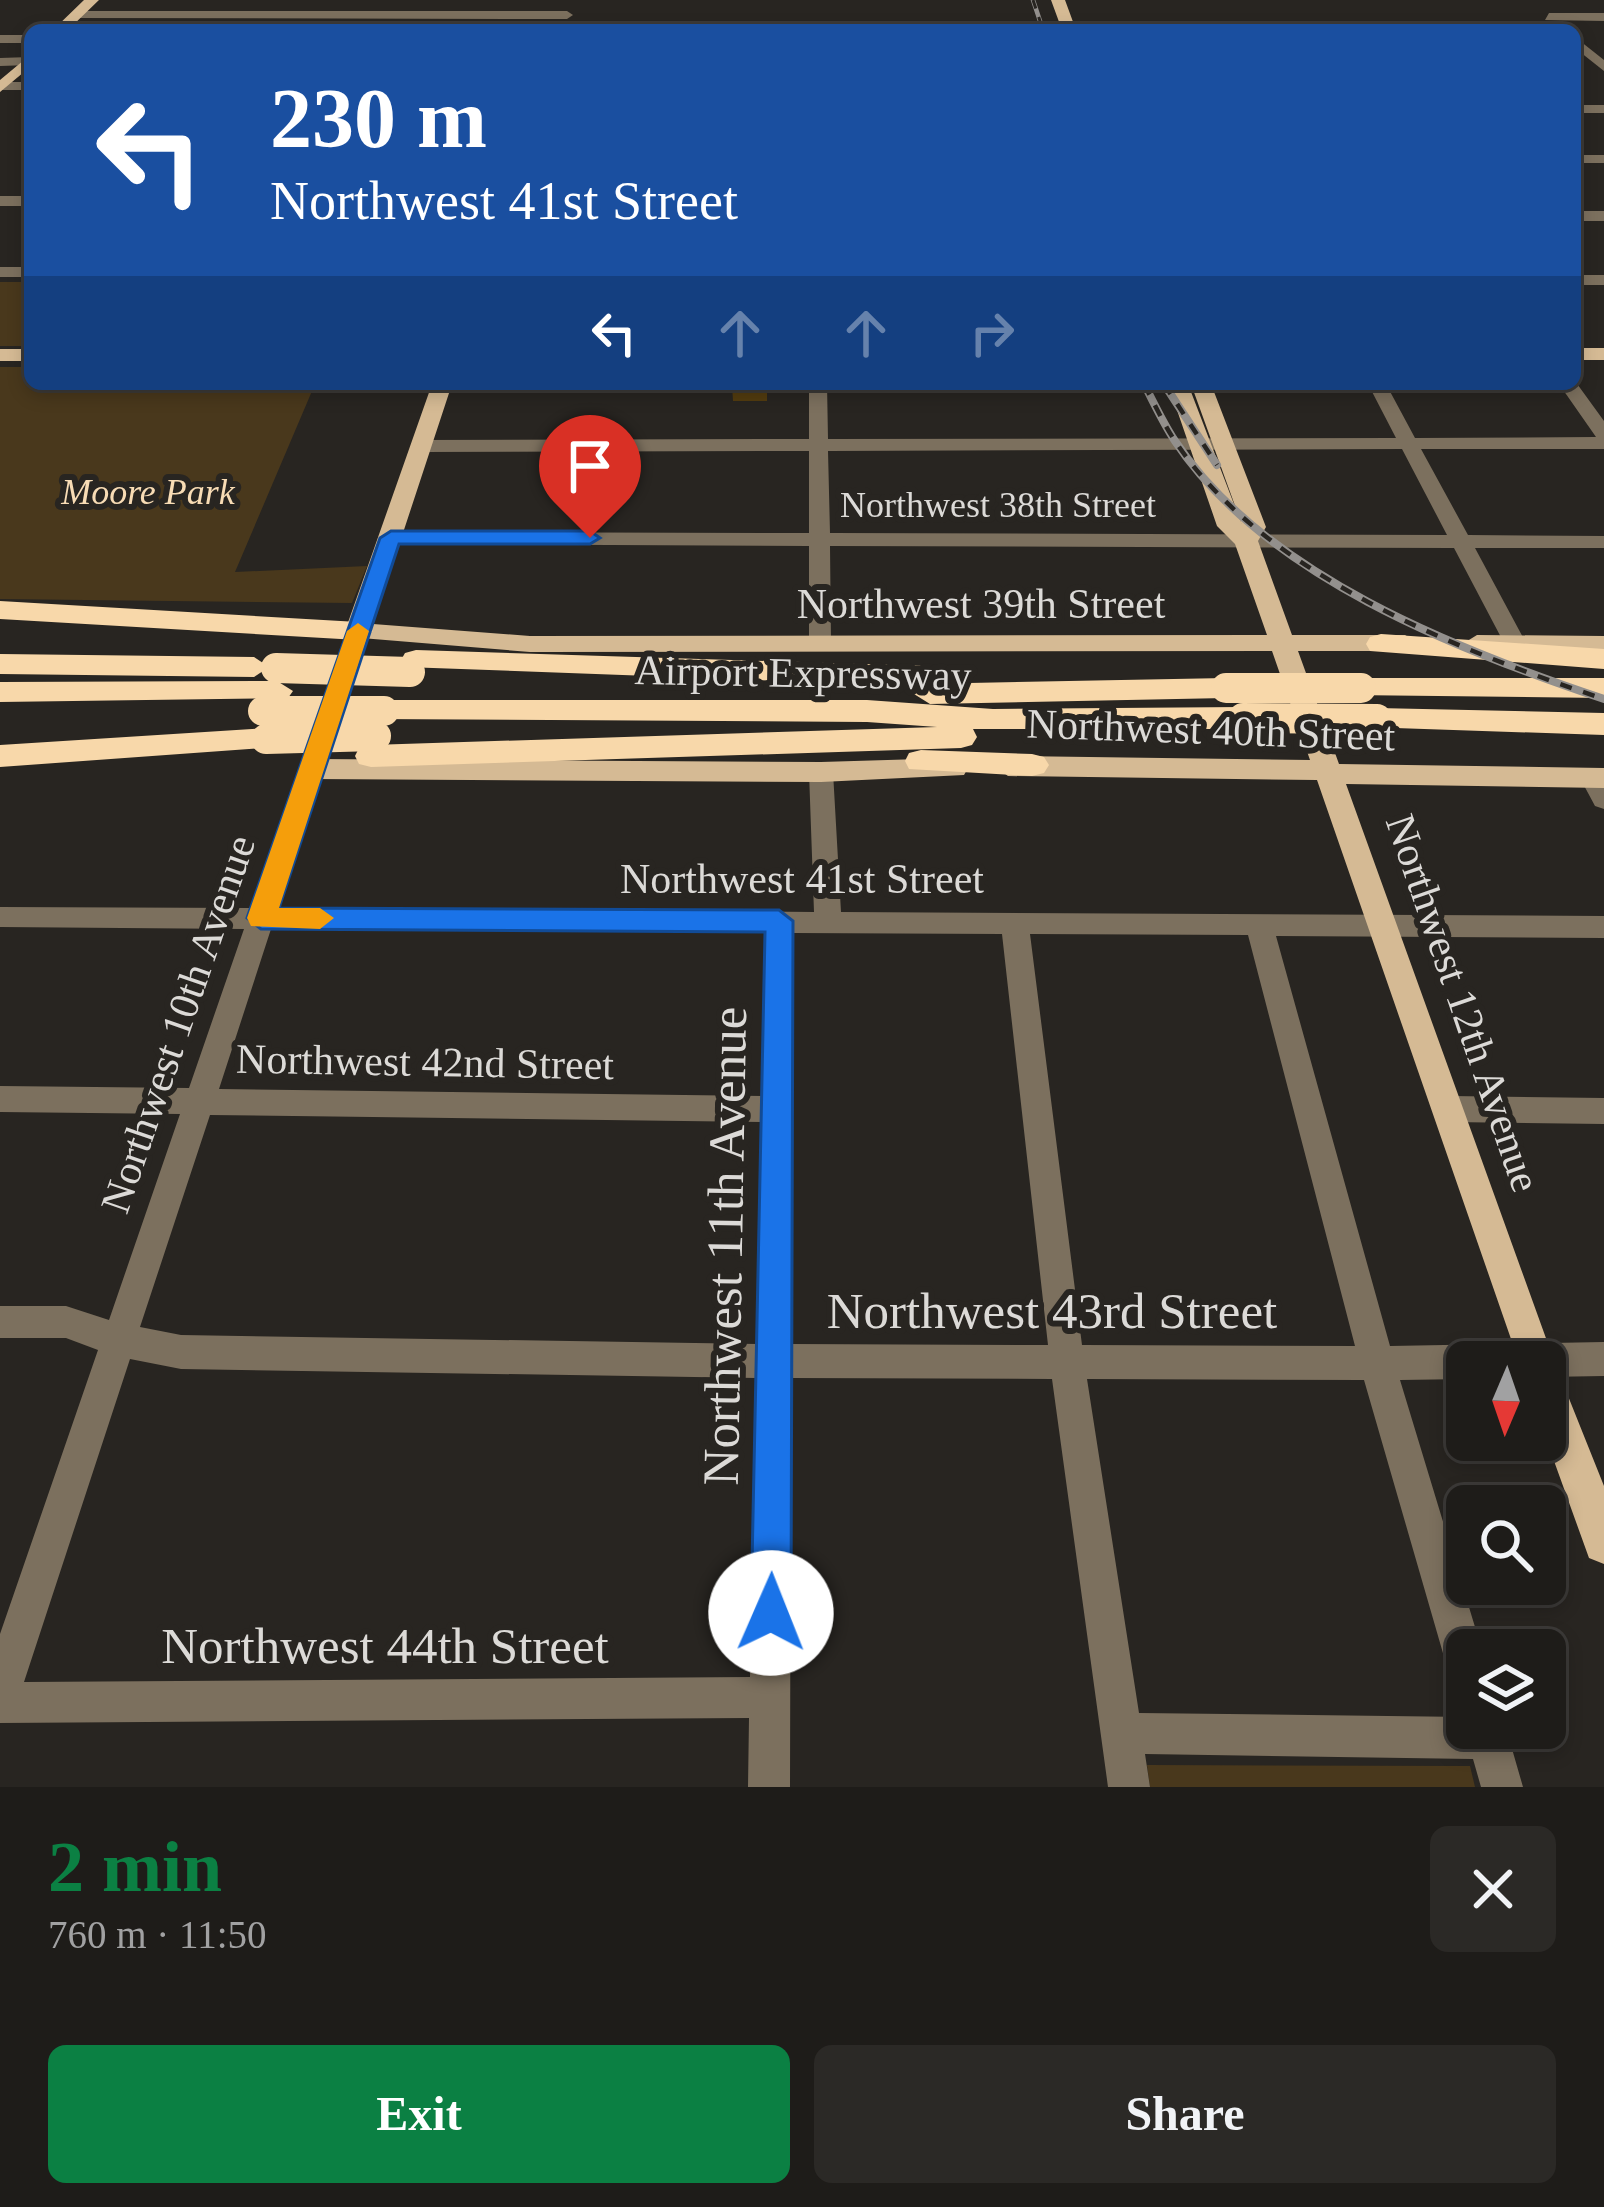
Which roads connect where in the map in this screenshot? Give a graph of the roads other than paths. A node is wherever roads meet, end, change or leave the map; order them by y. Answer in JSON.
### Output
{"nodes":[{"id":1,"x":92,"y":0,"type":"edge"},
{"id":2,"x":381,"y":0,"type":"edge"},
{"id":3,"x":572,"y":0,"type":"edge"},
{"id":4,"x":1290,"y":13,"type":"dead end"},
{"id":5,"x":76,"y":15,"type":"junction"},
{"id":6,"x":372,"y":15,"type":"junction"},
{"id":7,"x":471,"y":15,"type":"junction"},
{"id":8,"x":1058,"y":15,"type":"edge"},
{"id":9,"x":1604,"y":17,"type":"edge"},
{"id":10,"x":1552,"y":20,"type":"edge"},
{"id":11,"x":66,"y":24,"type":"edge"},
{"id":12,"x":366,"y":24,"type":"edge"},
{"id":13,"x":467,"y":24,"type":"edge"},
{"id":14,"x":564,"y":24,"type":"edge"},
{"id":15,"x":880,"y":24,"type":"edge"},
{"id":16,"x":1226,"y":24,"type":"edge"},
{"id":17,"x":1298,"y":24,"type":"edge"},
{"id":18,"x":1426,"y":24,"type":"edge"},
{"id":19,"x":24,"y":66,"type":"edge"},
{"id":20,"x":1,"y":87,"type":"edge"},
{"id":21,"x":440,"y":390,"type":"edge"},
{"id":22,"x":818,"y":390,"type":"edge"},
{"id":23,"x":1181,"y":390,"type":"edge"},
{"id":24,"x":1202,"y":390,"type":"edge"},
{"id":25,"x":1380,"y":390,"type":"edge"},
{"id":26,"x":1572,"y":390,"type":"edge"},
{"id":27,"x":1604,"y":439,"type":"edge"},
{"id":28,"x":1408,"y":444,"type":"junction"},
{"id":29,"x":421,"y":446,"type":"junction"},
{"id":30,"x":818,"y":446,"type":"junction"},
{"id":31,"x":1214,"y":446,"type":"junction"},
{"id":32,"x":818,"y":537,"type":"junction"},
{"id":33,"x":391,"y":538,"type":"junction"},
{"id":34,"x":1246,"y":541,"type":"junction"},
{"id":35,"x":1604,"y":542,"type":"edge"},
{"id":36,"x":1463,"y":543,"type":"junction"},
{"id":37,"x":0,"y":610,"type":"edge"},
{"id":38,"x":0,"y":628,"type":"edge"},
{"id":39,"x":358,"y":631,"type":"junction"},
{"id":40,"x":0,"y":641,"type":"edge"},
{"id":41,"x":820,"y":643,"type":"junction"},
{"id":42,"x":1283,"y":643,"type":"junction"},
{"id":43,"x":1514,"y":643,"type":"junction"},
{"id":44,"x":192,"y":644,"type":"junction"},
{"id":45,"x":1381,"y":644,"type":"junction"},
{"id":46,"x":1604,"y":644,"type":"edge"},
{"id":47,"x":1604,"y":659,"type":"edge"},
{"id":48,"x":0,"y":664,"type":"edge"},
{"id":49,"x":1604,"y":688,"type":"edge"},
{"id":50,"x":0,"y":692,"type":"edge"},
{"id":51,"x":271,"y":703,"type":"junction"},
{"id":52,"x":1153,"y":703,"type":"junction"},
{"id":53,"x":391,"y":704,"type":"junction"},
{"id":54,"x":0,"y":711,"type":"edge"},
{"id":55,"x":1604,"y":724,"type":"edge"},
{"id":56,"x":0,"y":742,"type":"edge"},
{"id":57,"x":443,"y":754,"type":"junction"},
{"id":58,"x":0,"y":756,"type":"edge"},
{"id":59,"x":1032,"y":765,"type":"junction"},
{"id":60,"x":312,"y":769,"type":"junction"},
{"id":61,"x":821,"y":772,"type":"junction"},
{"id":62,"x":1331,"y":772,"type":"junction"},
{"id":63,"x":0,"y":773,"type":"edge"},
{"id":64,"x":1600,"y":785,"type":"edge"},
{"id":65,"x":0,"y":916,"type":"edge"},
{"id":66,"x":261,"y":918,"type":"junction"},
{"id":67,"x":779,"y":921,"type":"junction"},
{"id":68,"x":828,"y":922,"type":"junction"},
{"id":69,"x":1015,"y":922,"type":"junction"},
{"id":70,"x":1259,"y":924,"type":"junction"},
{"id":71,"x":1385,"y":925,"type":"junction"},
{"id":72,"x":1604,"y":926,"type":"edge"},
{"id":73,"x":0,"y":1099,"type":"edge"},
{"id":74,"x":200,"y":1101,"type":"junction"},
{"id":75,"x":778,"y":1109,"type":"junction"},
{"id":76,"x":1450,"y":1109,"type":"junction"},
{"id":77,"x":1604,"y":1111,"type":"edge"},
{"id":78,"x":0,"y":1322,"type":"edge"},
{"id":79,"x":119,"y":1340,"type":"junction"},
{"id":80,"x":1531,"y":1341,"type":"edge"},
{"id":81,"x":1604,"y":1359,"type":"edge"},
{"id":82,"x":776,"y":1361,"type":"junction"},
{"id":83,"x":1067,"y":1362,"type":"junction"},
{"id":84,"x":1377,"y":1363,"type":"junction"},
{"id":85,"x":1566,"y":1364,"type":"edge"},
{"id":86,"x":1446,"y":1365,"type":"edge"},
{"id":87,"x":1566,"y":1438,"type":"edge"},
{"id":88,"x":1604,"y":1543,"type":"edge"},
{"id":89,"x":1456,"y":1629,"type":"edge"},
{"id":90,"x":0,"y":1693,"type":"edge"},
{"id":91,"x":770,"y":1697,"type":"junction"},
{"id":92,"x":0,"y":1703,"type":"edge"},
{"id":93,"x":1123,"y":1733,"type":"junction"},
{"id":94,"x":1446,"y":1733,"type":"edge"},
{"id":95,"x":1491,"y":1749,"type":"edge"},
{"id":96,"x":769,"y":1787,"type":"edge"},
{"id":97,"x":1129,"y":1787,"type":"edge"},
{"id":98,"x":1502,"y":1787,"type":"edge"}],
"edges":[{"from":1,"to":5,"type":"main road"},
{"from":2,"to":6,"type":"street"},
{"from":3,"to":14,"type":"street"},
{"from":4,"to":17,"type":"street"},
{"from":5,"to":6,"type":"street"},
{"from":5,"to":11,"type":"main road"},
{"from":6,"to":7,"type":"street"},
{"from":6,"to":12,"type":"street"},
{"from":7,"to":13,"type":"street"},
{"from":7,"to":14,"type":"street"},
{"from":8,"to":15,"type":"street"},
{"from":8,"to":16,"type":"street"},
{"from":9,"to":10,"type":"street"},
{"from":10,"to":18,"type":"street"},
{"from":19,"to":20,"type":"main road"},
{"from":21,"to":29,"type":"main road","name":"Northwest 10th Avenue"},
{"from":22,"to":30,"type":"street"},
{"from":23,"to":31,"type":"main road","name":"Northwest 12th Avenue"},
{"from":24,"to":31,"type":"main road","name":"Northwest 12th Avenue"},
{"from":25,"to":28,"type":"street"},
{"from":26,"to":27,"type":"street"},
{"from":27,"to":28,"type":"street"},
{"from":28,"to":31,"type":"street"},
{"from":28,"to":36,"type":"street"},
{"from":29,"to":30,"type":"street"},
{"from":29,"to":33,"type":"main road","name":"Northwest 10th Avenue"},
{"from":30,"to":31,"type":"street"},
{"from":30,"to":32,"type":"street"},
{"from":31,"to":34,"type":"main road","name":"Northwest 12th Avenue"},
{"from":32,"to":33,"type":"street","name":"Northwest 38th Street"},
{"from":32,"to":34,"type":"street","name":"Northwest 38th Street"},
{"from":32,"to":41,"type":"street"},
{"from":33,"to":39,"type":"main road","name":"Northwest 10th Avenue"},
{"from":34,"to":36,"type":"street","name":"Northwest 38th Street"},
{"from":34,"to":42,"type":"main road","name":"Northwest 12th Avenue"},
{"from":35,"to":36,"type":"street","name":"Northwest 38th Street"},
{"from":36,"to":43,"type":"street"},
{"from":37,"to":39,"type":"highway"},
{"from":38,"to":44,"type":"highway"},
{"from":39,"to":41,"type":"main road","name":"Northwest 39th Street"},
{"from":39,"to":60,"type":"street","name":"Northwest 10th Avenue"},
{"from":40,"to":44,"type":"highway"},
{"from":41,"to":42,"type":"main road","name":"Northwest 39th Street"},
{"from":42,"to":45,"type":"main road","name":"Northwest 39th Street"},
{"from":42,"to":62,"type":"main road","name":"Northwest 12th Avenue"},
{"from":43,"to":45,"type":"main road","name":"Northwest 39th Street"},
{"from":43,"to":46,"type":"main road","name":"Northwest 39th Street"},
{"from":44,"to":51,"type":"highway"},
{"from":45,"to":47,"type":"highway"},
{"from":48,"to":51,"type":"highway"},
{"from":49,"to":52,"type":"highway","name":"Airport Expressway","bridge":true},
{"from":50,"to":51,"type":"highway","name":"Airport Expressway"},
{"from":51,"to":53,"type":"highway"},
{"from":51,"to":53,"type":"highway","name":"Airport Expressway","bridge":true},
{"from":51,"to":53,"type":"highway","bridge":true},
{"from":51,"to":54,"type":"highway","name":"Airport Expressway"},
{"from":51,"to":56,"type":"highway"},
{"from":51,"to":58,"type":"highway"},
{"from":51,"to":63,"type":"highway"},
{"from":52,"to":53,"type":"highway","name":"Airport Expressway"},
{"from":52,"to":53,"type":"highway","name":"Airport Expressway"},
{"from":52,"to":53,"type":"highway"},
{"from":52,"to":55,"type":"highway","name":"Airport Expressway","bridge":true},
{"from":52,"to":57,"type":"highway"},
{"from":53,"to":57,"type":"highway"},
{"from":57,"to":59,"type":"highway"},
{"from":59,"to":61,"type":"main road","name":"Northwest 40th Street"},
{"from":59,"to":62,"type":"main road","name":"Northwest 40th Street"},
{"from":60,"to":61,"type":"main road","name":"Northwest 40th Street"},
{"from":60,"to":66,"type":"street","name":"Northwest 10th Avenue"},
{"from":61,"to":68,"type":"street"},
{"from":62,"to":64,"type":"main road","name":"Northwest 40th Street"},
{"from":62,"to":71,"type":"main road","name":"Northwest 12th Avenue"},
{"from":65,"to":66,"type":"street","name":"Northwest 41st Street"},
{"from":66,"to":67,"type":"street","name":"Northwest 41st Street"},
{"from":66,"to":74,"type":"street","name":"Northwest 10th Avenue"},
{"from":67,"to":68,"type":"street","name":"Northwest 41st Street"},
{"from":67,"to":75,"type":"street","name":"Northwest 11th Avenue"},
{"from":68,"to":69,"type":"street","name":"Northwest 41st Street"},
{"from":69,"to":70,"type":"street","name":"Northwest 41st Street"},
{"from":69,"to":83,"type":"street"},
{"from":70,"to":71,"type":"street","name":"Northwest 41st Street"},
{"from":70,"to":84,"type":"street"},
{"from":71,"to":72,"type":"street","name":"Northwest 41st Street"},
{"from":71,"to":76,"type":"main road","name":"Northwest 12th Avenue"},
{"from":73,"to":74,"type":"street","name":"Northwest 42nd Street"},
{"from":74,"to":75,"type":"street","name":"Northwest 42nd Street"},
{"from":74,"to":79,"type":"street","name":"Northwest 10th Avenue"},
{"from":75,"to":82,"type":"street","name":"Northwest 11th Avenue"},
{"from":76,"to":77,"type":"street"},
{"from":76,"to":80,"type":"main road","name":"Northwest 12th Avenue"},
{"from":78,"to":79,"type":"street","name":"Northwest 43rd Street"},
{"from":79,"to":82,"type":"street","name":"Northwest 43rd Street"},
{"from":79,"to":90,"type":"street","name":"Northwest 10th Avenue"},
{"from":81,"to":85,"type":"street","name":"Northwest 43rd Street"},
{"from":82,"to":83,"type":"street","name":"Northwest 43rd Street"},
{"from":82,"to":91,"type":"street","name":"Northwest 11th Avenue"},
{"from":83,"to":84,"type":"street","name":"Northwest 43rd Street"},
{"from":83,"to":93,"type":"street"},
{"from":84,"to":86,"type":"street","name":"Northwest 43rd Street"},
{"from":84,"to":89,"type":"street"},
{"from":87,"to":88,"type":"main road","name":"Northwest 12th Avenue"},
{"from":91,"to":92,"type":"street","name":"Northwest 44th Street"},
{"from":91,"to":96,"type":"street","name":"Northwest 11th Avenue"},
{"from":93,"to":94,"type":"street"},
{"from":93,"to":97,"type":"street"},
{"from":95,"to":98,"type":"street"}]}
